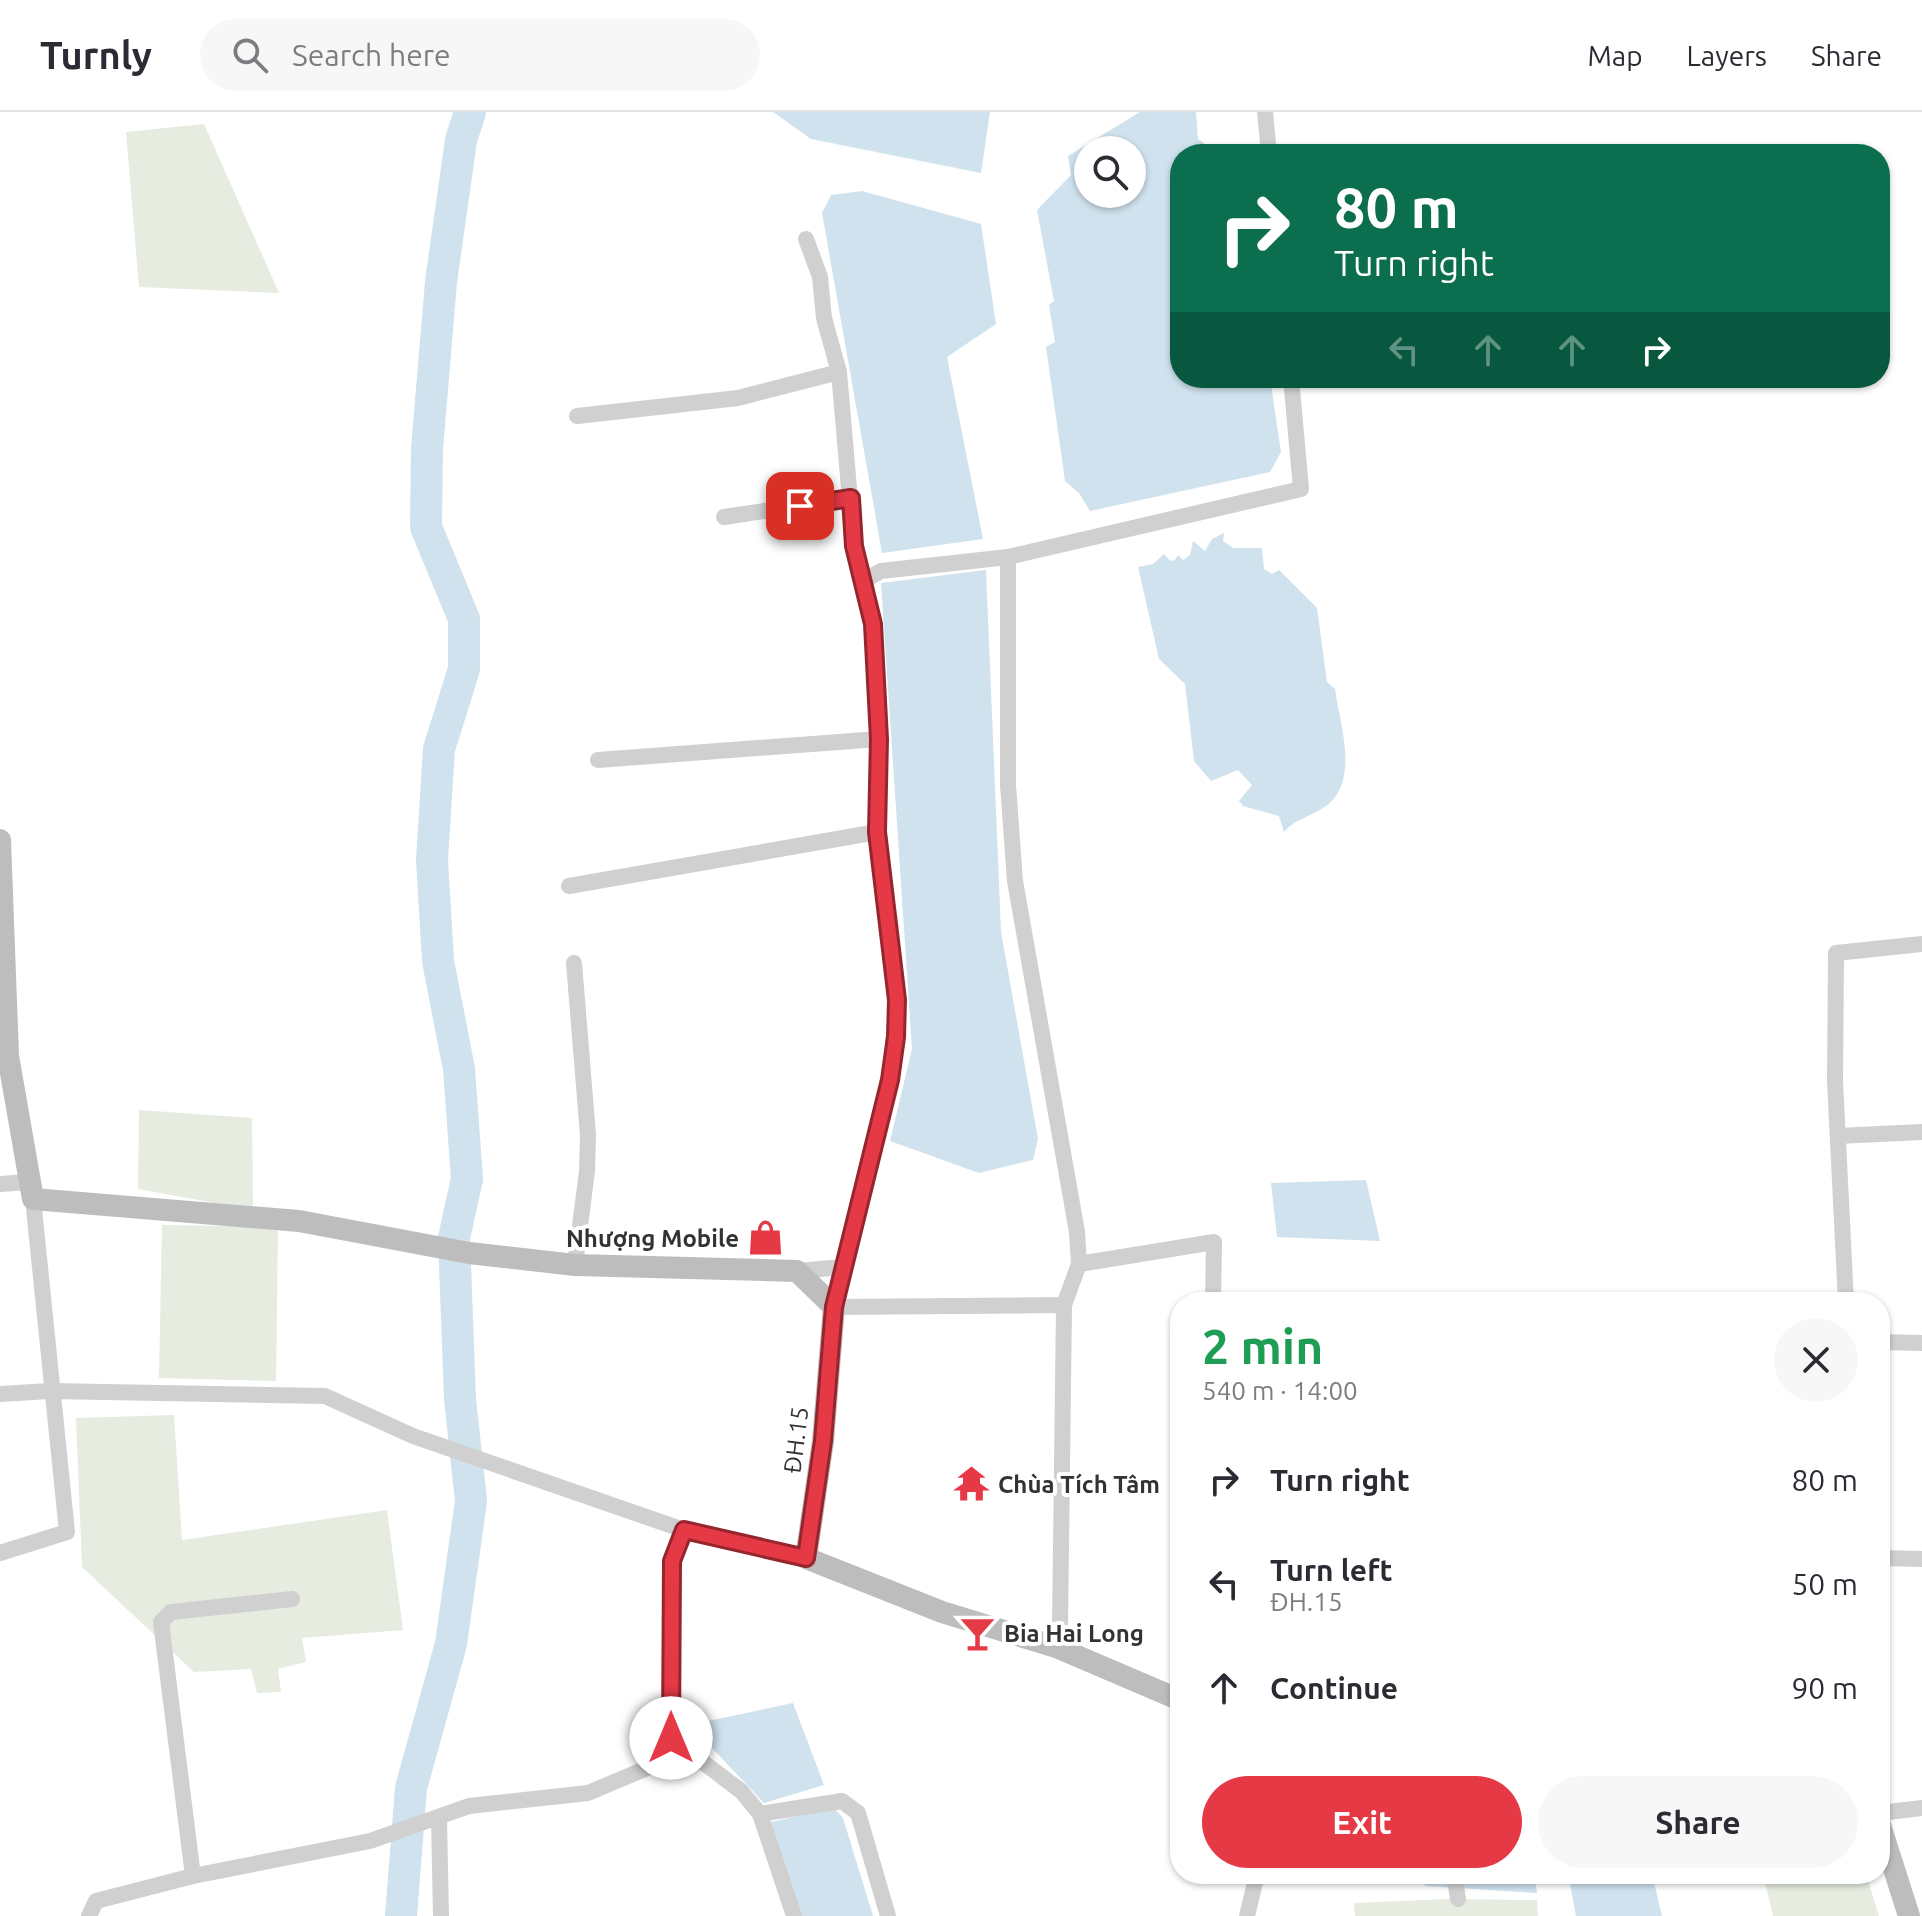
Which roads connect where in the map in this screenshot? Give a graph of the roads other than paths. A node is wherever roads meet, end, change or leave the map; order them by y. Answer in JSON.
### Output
{"nodes":[{"id":1,"x":1265,"y":112,"type":"edge"},
{"id":2,"x":1268,"y":144,"type":"edge"},
{"id":3,"x":806,"y":239,"type":"dead end"},
{"id":4,"x":839,"y":372,"type":"junction"},
{"id":5,"x":1292,"y":388,"type":"edge"},
{"id":6,"x":577,"y":416,"type":"dead end"},
{"id":7,"x":851,"y":498,"type":"junction"},
{"id":8,"x":724,"y":517,"type":"dead end"},
{"id":9,"x":1008,"y":557,"type":"junction"},
{"id":10,"x":863,"y":581,"type":"junction"},
{"id":11,"x":879,"y":739,"type":"junction"},
{"id":12,"x":598,"y":760,"type":"dead end"},
{"id":13,"x":877,"y":832,"type":"junction"},
{"id":14,"x":0,"y":840,"type":"edge"},
{"id":15,"x":569,"y":886,"type":"dead end"},
{"id":16,"x":1,"y":919,"type":"edge"},
{"id":17,"x":1922,"y":944,"type":"edge"},
{"id":18,"x":574,"y":963,"type":"dead end"},
{"id":19,"x":4,"y":1054,"type":"edge"},
{"id":20,"x":1922,"y":1132,"type":"edge"},
{"id":21,"x":1838,"y":1136,"type":"junction"},
{"id":22,"x":0,"y":1184,"type":"edge"},
{"id":23,"x":30,"y":1190,"type":"junction"},
{"id":24,"x":1079,"y":1264,"type":"junction"},
{"id":25,"x":575,"y":1265,"type":"junction"},
{"id":26,"x":844,"y":1267,"type":"junction"},
{"id":27,"x":797,"y":1271,"type":"junction"},
{"id":28,"x":1213,"y":1292,"type":"edge"},
{"id":29,"x":1846,"y":1292,"type":"edge"},
{"id":30,"x":1064,"y":1305,"type":"junction"},
{"id":31,"x":834,"y":1307,"type":"junction"},
{"id":32,"x":1890,"y":1342,"type":"edge"},
{"id":33,"x":1922,"y":1343,"type":"edge"},
{"id":34,"x":50,"y":1391,"type":"junction"},
{"id":35,"x":0,"y":1394,"type":"edge"},
{"id":36,"x":684,"y":1530,"type":"junction"},
{"id":37,"x":0,"y":1553,"type":"edge"},
{"id":38,"x":806,"y":1558,"type":"junction"},
{"id":39,"x":1890,"y":1558,"type":"edge"},
{"id":40,"x":1922,"y":1559,"type":"edge"},
{"id":41,"x":292,"y":1599,"type":"dead end"},
{"id":42,"x":1056,"y":1647,"type":"junction"},
{"id":43,"x":1170,"y":1696,"type":"edge"},
{"id":44,"x":671,"y":1738,"type":"junction"},
{"id":45,"x":1922,"y":1808,"type":"edge"},
{"id":46,"x":1890,"y":1812,"type":"edge"},
{"id":47,"x":766,"y":1813,"type":"junction"},
{"id":48,"x":431,"y":1821,"type":"junction"},
{"id":49,"x":1890,"y":1856,"type":"edge"},
{"id":50,"x":193,"y":1876,"type":"junction"},
{"id":51,"x":1255,"y":1884,"type":"edge"},
{"id":52,"x":1456,"y":1884,"type":"edge"},
{"id":53,"x":1458,"y":1899,"type":"dead end"},
{"id":54,"x":89,"y":1916,"type":"edge"},
{"id":55,"x":441,"y":1916,"type":"edge"},
{"id":56,"x":794,"y":1916,"type":"edge"},
{"id":57,"x":888,"y":1916,"type":"edge"},
{"id":58,"x":1247,"y":1916,"type":"edge"},
{"id":59,"x":1909,"y":1916,"type":"edge"}],
"edges":[{"from":1,"to":2,"type":"street"},
{"from":3,"to":4,"type":"street"},
{"from":4,"to":6,"type":"street"},
{"from":4,"to":7,"type":"street"},
{"from":5,"to":9,"type":"street"},
{"from":7,"to":8,"type":"street"},
{"from":7,"to":10,"type":"street"},
{"from":9,"to":10,"type":"street"},
{"from":9,"to":24,"type":"street"},
{"from":10,"to":11,"type":"street"},
{"from":11,"to":12,"type":"street"},
{"from":11,"to":13,"type":"street"},
{"from":13,"to":15,"type":"street"},
{"from":13,"to":26,"type":"street"},
{"from":14,"to":16,"type":"main road"},
{"from":16,"to":19,"type":"main road"},
{"from":17,"to":21,"type":"street"},
{"from":18,"to":25,"type":"street"},
{"from":19,"to":23,"type":"main road"},
{"from":20,"to":21,"type":"street"},
{"from":21,"to":29,"type":"street"},
{"from":22,"to":23,"type":"street"},
{"from":23,"to":25,"type":"main road"},
{"from":23,"to":34,"type":"street"},
{"from":24,"to":28,"type":"street"},
{"from":24,"to":30,"type":"street"},
{"from":25,"to":27,"type":"main road"},
{"from":26,"to":27,"type":"street"},
{"from":26,"to":31,"type":"street"},
{"from":27,"to":31,"type":"main road"},
{"from":30,"to":31,"type":"street"},
{"from":30,"to":42,"type":"street"},
{"from":31,"to":38,"type":"main road","name":"ĐH.15","number":"ĐH.15"},
{"from":32,"to":33,"type":"street"},
{"from":34,"to":35,"type":"street"},
{"from":34,"to":36,"type":"street"},
{"from":34,"to":37,"type":"street"},
{"from":36,"to":38,"type":"street"},
{"from":36,"to":44,"type":"street"},
{"from":38,"to":42,"type":"main road"},
{"from":39,"to":40,"type":"street"},
{"from":41,"to":50,"type":"street"},
{"from":42,"to":43,"type":"main road"},
{"from":44,"to":47,"type":"street"},
{"from":44,"to":48,"type":"street"},
{"from":45,"to":46,"type":"street"},
{"from":47,"to":56,"type":"street"},
{"from":47,"to":57,"type":"street"},
{"from":48,"to":50,"type":"street"},
{"from":48,"to":55,"type":"street"},
{"from":49,"to":59,"type":"main road"},
{"from":50,"to":54,"type":"street"},
{"from":51,"to":58,"type":"street"},
{"from":52,"to":53,"type":"street"}]}
